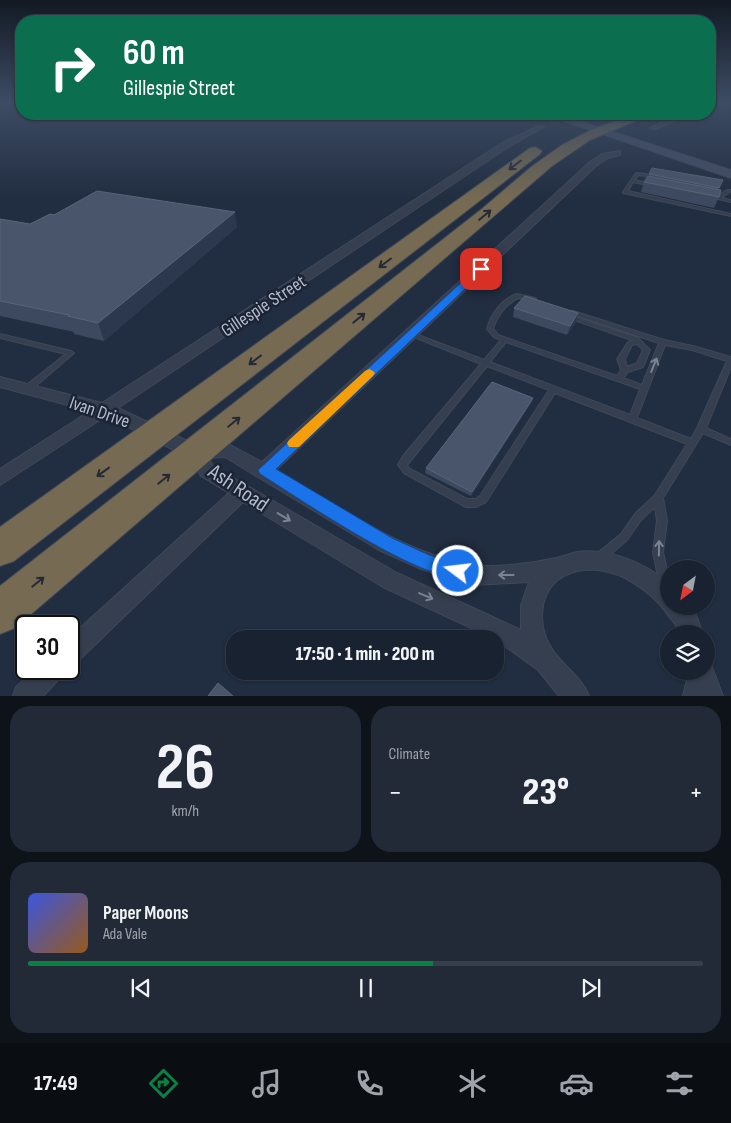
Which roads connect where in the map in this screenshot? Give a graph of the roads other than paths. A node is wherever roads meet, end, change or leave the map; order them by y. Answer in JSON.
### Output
{"nodes":[{"id":1,"x":527,"y":134,"type":"edge"},
{"id":2,"x":563,"y":134,"type":"edge"},
{"id":3,"x":584,"y":134,"type":"edge"},
{"id":4,"x":631,"y":134,"type":"edge"},
{"id":5,"x":636,"y":134,"type":"edge"},
{"id":6,"x":617,"y":153,"type":"dead end"},
{"id":7,"x":731,"y":166,"type":"edge"},
{"id":8,"x":731,"y":174,"type":"edge"},
{"id":9,"x":646,"y":175,"type":"edge"},
{"id":10,"x":632,"y":180,"type":"junction"},
{"id":11,"x":660,"y":186,"type":"edge"},
{"id":12,"x":720,"y":189,"type":"edge"},
{"id":13,"x":730,"y":191,"type":"edge"},
{"id":14,"x":707,"y":196,"type":"edge"},
{"id":15,"x":717,"y":198,"type":"junction"},
{"id":16,"x":731,"y":201,"type":"edge"},
{"id":17,"x":731,"y":215,"type":"edge"},
{"id":18,"x":542,"y":305,"type":"edge"},
{"id":19,"x":411,"y":334,"type":"junction"},
{"id":20,"x":0,"y":336,"type":"edge"},
{"id":21,"x":505,"y":339,"type":"junction"},
{"id":22,"x":640,"y":342,"type":"junction"},
{"id":23,"x":663,"y":342,"type":"junction"},
{"id":24,"x":731,"y":360,"type":"edge"},
{"id":25,"x":484,"y":362,"type":"junction"},
{"id":26,"x":625,"y":370,"type":"junction"},
{"id":27,"x":619,"y":379,"type":"junction"},
{"id":28,"x":0,"y":382,"type":"edge"},
{"id":29,"x":644,"y":388,"type":"junction"},
{"id":30,"x":27,"y":389,"type":"junction"},
{"id":31,"x":554,"y":390,"type":"junction"},
{"id":32,"x":105,"y":409,"type":"junction"},
{"id":33,"x":632,"y":420,"type":"junction"},
{"id":34,"x":701,"y":430,"type":"junction"},
{"id":35,"x":157,"y":434,"type":"junction"},
{"id":36,"x":731,"y":442,"type":"edge"},
{"id":37,"x":693,"y":443,"type":"junction"},
{"id":38,"x":196,"y":452,"type":"junction"},
{"id":39,"x":265,"y":470,"type":"junction"},
{"id":40,"x":0,"y":478,"type":"edge"},
{"id":41,"x":242,"y":492,"type":"junction"},
{"id":42,"x":658,"y":498,"type":"junction"},
{"id":43,"x":0,"y":549,"type":"edge"},
{"id":44,"x":596,"y":559,"type":"junction"},
{"id":45,"x":660,"y":560,"type":"edge"},
{"id":46,"x":554,"y":568,"type":"junction"},
{"id":47,"x":660,"y":592,"type":"edge"},
{"id":48,"x":0,"y":613,"type":"edge"},
{"id":49,"x":80,"y":644,"type":"edge"},
{"id":50,"x":548,"y":663,"type":"junction"},
{"id":51,"x":41,"y":680,"type":"edge"},
{"id":52,"x":24,"y":696,"type":"edge"},
{"id":53,"x":577,"y":696,"type":"edge"}],
"edges":[{"from":1,"to":32,"type":"street","name":"Gillespie Street"},
{"from":2,"to":35,"type":"highway","one_way":true},
{"from":38,"to":3,"type":"highway","one_way":true},
{"from":4,"to":8,"type":"main road"},
{"from":5,"to":7,"type":"main road"},
{"from":6,"to":19,"type":"street"},
{"from":9,"to":10,"type":"lane"},
{"from":10,"to":11,"type":"lane"},
{"from":10,"to":17,"type":"lane"},
{"from":12,"to":13,"type":"lane"},
{"from":13,"to":15,"type":"lane"},
{"from":14,"to":15,"type":"lane"},
{"from":15,"to":16,"type":"lane"},
{"from":18,"to":21,"type":"lane"},
{"from":19,"to":25,"type":"lane"},
{"from":19,"to":39,"type":"street"},
{"from":20,"to":30,"type":"lane"},
{"from":21,"to":25,"type":"lane"},
{"from":21,"to":27,"type":"lane"},
{"from":22,"to":23,"type":"lane"},
{"from":22,"to":26,"type":"lane"},
{"from":22,"to":26,"type":"lane"},
{"from":23,"to":24,"type":"lane"},
{"from":29,"to":23,"type":"lane","one_way":true},
{"from":24,"to":34,"type":"lane"},
{"from":25,"to":31,"type":"lane"},
{"from":25,"to":31,"type":"lane"},
{"from":26,"to":27,"type":"lane"},
{"from":27,"to":29,"type":"lane"},
{"from":28,"to":30,"type":"street","name":"Ivan Drive"},
{"from":29,"to":33,"type":"lane"},
{"from":30,"to":32,"type":"street","name":"Ivan Drive"},
{"from":31,"to":33,"type":"lane"},
{"from":32,"to":35,"type":"street","name":"Ivan Drive"},
{"from":32,"to":40,"type":"street","name":"Gillespie Street"},
{"from":33,"to":37,"type":"lane"},
{"from":34,"to":36,"type":"lane"},
{"from":34,"to":37,"type":"lane"},
{"from":35,"to":38,"type":"street","name":"Ivan Drive"},
{"from":35,"to":43,"type":"highway","one_way":true},
{"from":37,"to":42,"type":"lane"},
{"from":38,"to":39,"type":"street","name":"Ash Road"},
{"from":38,"to":41,"type":"street","name":"Ash Road"},
{"from":48,"to":38,"type":"highway","one_way":true},
{"from":46,"to":39,"type":"street","name":"Ash Road","one_way":true},
{"from":41,"to":49,"type":"street"},
{"from":41,"to":50,"type":"street","name":"Ash Road","one_way":true},
{"from":42,"to":44,"type":"lane"},
{"from":45,"to":42,"type":"lane","one_way":true},
{"from":44,"to":46,"type":"street"},
{"from":44,"to":47,"type":"street"},
{"from":46,"to":50,"type":"street"},
{"from":50,"to":53,"type":"street"},
{"from":51,"to":52,"type":"street"}]}
